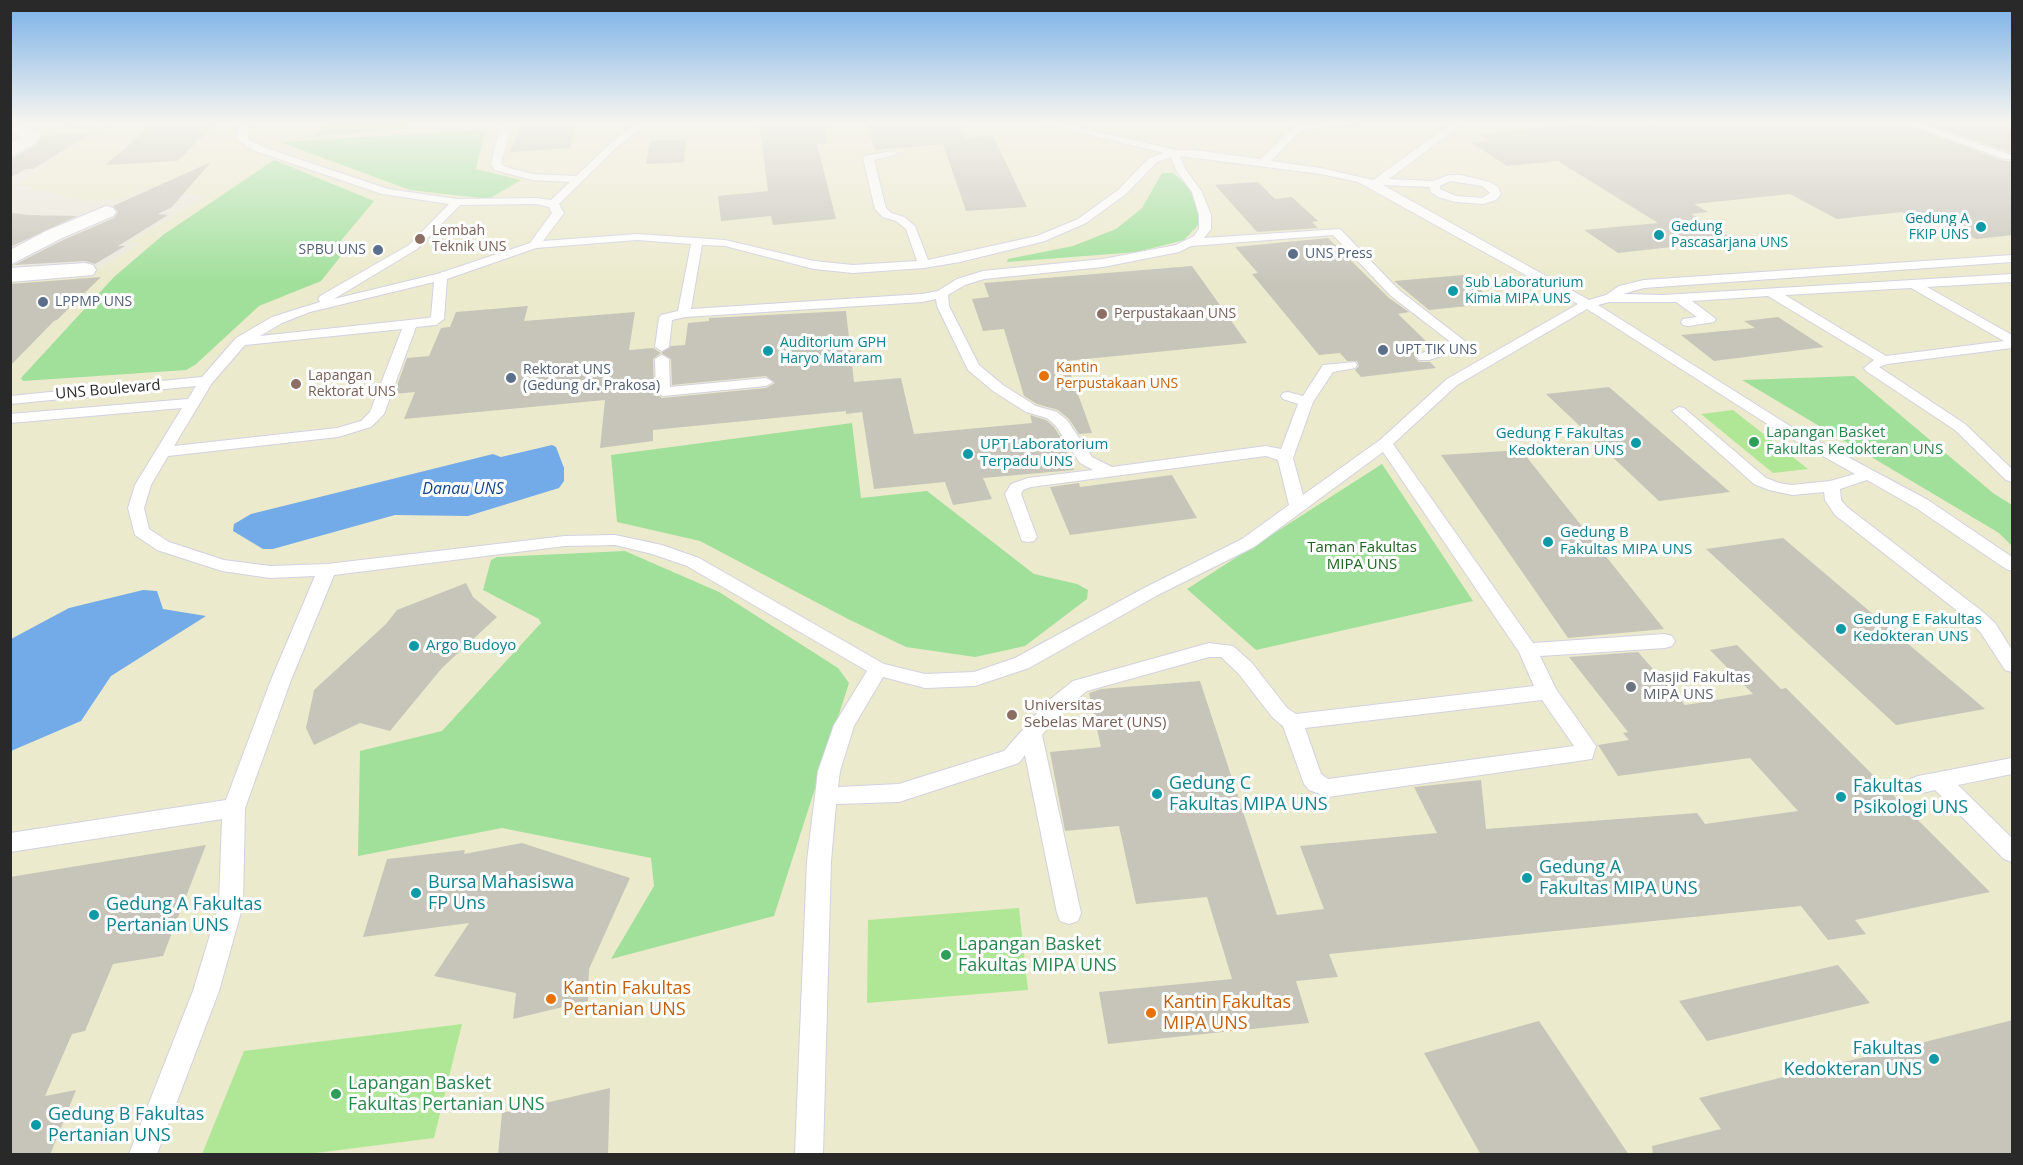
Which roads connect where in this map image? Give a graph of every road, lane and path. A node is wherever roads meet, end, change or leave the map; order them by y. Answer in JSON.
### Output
{"nodes":[{"id":1,"x":337,"y":175,"type":"edge"},
{"id":2,"x":526,"y":175,"type":"edge"},
{"id":3,"x":583,"y":175,"type":"edge"},
{"id":4,"x":872,"y":175,"type":"edge"},
{"id":5,"x":1138,"y":175,"type":"edge"},
{"id":6,"x":1185,"y":175,"type":"edge"},
{"id":7,"x":1344,"y":175,"type":"edge"},
{"id":8,"x":1388,"y":175,"type":"edge"},
{"id":9,"x":579,"y":179,"type":"junction"},
{"id":10,"x":1376,"y":184,"type":"junction"},
{"id":11,"x":1434,"y":184,"type":"junction"},
{"id":12,"x":1470,"y":201,"type":"junction"},
{"id":13,"x":457,"y":202,"type":"junction"},
{"id":14,"x":553,"y":204,"type":"junction"},
{"id":15,"x":1419,"y":210,"type":"junction"},
{"id":16,"x":106,"y":212,"type":"dead end"},
{"id":17,"x":697,"y":241,"type":"junction"},
{"id":18,"x":1190,"y":243,"type":"junction"},
{"id":19,"x":37,"y":244,"type":"junction"},
{"id":20,"x":534,"y":245,"type":"junction"},
{"id":21,"x":83,"y":246,"type":"dead end"},
{"id":22,"x":2013,"y":258,"type":"edge"},
{"id":23,"x":10,"y":259,"type":"edge"},
{"id":24,"x":924,"y":264,"type":"junction"},
{"id":25,"x":1884,"y":268,"type":"junction"},
{"id":26,"x":85,"y":270,"type":"dead end"},
{"id":27,"x":10,"y":275,"type":"edge"},
{"id":28,"x":1741,"y":275,"type":"junction"},
{"id":29,"x":441,"y":277,"type":"junction"},
{"id":30,"x":2013,"y":278,"type":"edge"},
{"id":31,"x":1915,"y":285,"type":"junction"},
{"id":32,"x":1770,"y":292,"type":"junction"},
{"id":33,"x":942,"y":294,"type":"junction"},
{"id":34,"x":1609,"y":298,"type":"junction"},
{"id":35,"x":1679,"y":298,"type":"junction"},
{"id":36,"x":1587,"y":304,"type":"junction"},
{"id":37,"x":306,"y":309,"type":"junction"},
{"id":38,"x":684,"y":313,"type":"junction"},
{"id":39,"x":1688,"y":322,"type":"dead end"},
{"id":40,"x":410,"y":326,"type":"junction"},
{"id":41,"x":241,"y":341,"type":"junction"},
{"id":42,"x":2013,"y":342,"type":"edge"},
{"id":43,"x":1424,"y":357,"type":"dead end"},
{"id":44,"x":1884,"y":360,"type":"junction"},
{"id":45,"x":1350,"y":365,"type":"dead end"},
{"id":46,"x":206,"y":381,"type":"junction"},
{"id":47,"x":766,"y":382,"type":"dead end"},
{"id":48,"x":1288,"y":396,"type":"dead end"},
{"id":49,"x":15,"y":399,"type":"edge"},
{"id":50,"x":1306,"y":402,"type":"junction"},
{"id":51,"x":192,"y":403,"type":"junction"},
{"id":52,"x":1679,"y":411,"type":"dead end"},
{"id":53,"x":10,"y":419,"type":"edge"},
{"id":54,"x":1385,"y":443,"type":"junction"},
{"id":55,"x":162,"y":452,"type":"junction"},
{"id":56,"x":1285,"y":458,"type":"junction"},
{"id":57,"x":1110,"y":472,"type":"junction"},
{"id":58,"x":1868,"y":476,"type":"junction"},
{"id":59,"x":2013,"y":477,"type":"edge"},
{"id":60,"x":1832,"y":486,"type":"junction"},
{"id":61,"x":1298,"y":508,"type":"junction"},
{"id":62,"x":1028,"y":537,"type":"dead end"},
{"id":63,"x":2013,"y":565,"type":"edge"},
{"id":64,"x":327,"y":570,"type":"junction"},
{"id":65,"x":1665,"y":641,"type":"dead end"},
{"id":66,"x":1528,"y":650,"type":"junction"},
{"id":67,"x":2013,"y":665,"type":"edge"},
{"id":68,"x":878,"y":669,"type":"junction"},
{"id":69,"x":1547,"y":692,"type":"junction"},
{"id":70,"x":1292,"y":722,"type":"junction"},
{"id":71,"x":1030,"y":734,"type":"junction"},
{"id":72,"x":2013,"y":766,"type":"edge"},
{"id":73,"x":826,"y":796,"type":"junction"},
{"id":74,"x":234,"y":808,"type":"junction"},
{"id":75,"x":10,"y":843,"type":"edge"},
{"id":76,"x":2013,"y":852,"type":"edge"},
{"id":77,"x":1069,"y":913,"type":"dead end"},
{"id":78,"x":143,"y":1155,"type":"edge"},
{"id":79,"x":809,"y":1155,"type":"edge"}],
"edges":[{"from":1,"to":13,"type":"lane"},
{"from":2,"to":9,"type":"lane"},
{"from":3,"to":9,"type":"lane"},
{"from":4,"to":24,"type":"lane"},
{"from":5,"to":24,"type":"lane"},
{"from":6,"to":18,"type":"lane"},
{"from":7,"to":10,"type":"lane"},
{"from":8,"to":10,"type":"lane"},
{"from":9,"to":14,"type":"lane"},
{"from":10,"to":11,"type":"lane"},
{"from":10,"to":15,"type":"lane"},
{"from":11,"to":12,"type":"lane"},
{"from":11,"to":12,"type":"lane"},
{"from":12,"to":15,"type":"lane"},
{"from":13,"to":14,"type":"lane"},
{"from":13,"to":37,"type":"lane"},
{"from":14,"to":20,"type":"lane"},
{"from":15,"to":36,"type":"lane"},
{"from":16,"to":19,"type":"street"},
{"from":17,"to":20,"type":"lane"},
{"from":17,"to":24,"type":"lane"},
{"from":17,"to":38,"type":"lane"},
{"from":18,"to":33,"type":"lane"},
{"from":18,"to":43,"type":"lane"},
{"from":19,"to":21,"type":"street"},
{"from":19,"to":23,"type":"street"},
{"from":20,"to":29,"type":"lane"},
{"from":22,"to":25,"type":"lane"},
{"from":25,"to":28,"type":"lane"},
{"from":25,"to":31,"type":"lane"},
{"from":26,"to":27,"type":"street"},
{"from":28,"to":32,"type":"lane"},
{"from":28,"to":34,"type":"lane"},
{"from":29,"to":37,"type":"lane"},
{"from":29,"to":40,"type":"lane"},
{"from":30,"to":31,"type":"lane"},
{"from":31,"to":32,"type":"lane"},
{"from":31,"to":42,"type":"lane"},
{"from":32,"to":35,"type":"lane"},
{"from":32,"to":44,"type":"lane"},
{"from":33,"to":38,"type":"lane"},
{"from":33,"to":57,"type":"lane"},
{"from":34,"to":35,"type":"lane"},
{"from":34,"to":36,"type":"lane"},
{"from":35,"to":39,"type":"lane"},
{"from":36,"to":54,"type":"lane"},
{"from":36,"to":58,"type":"lane"},
{"from":37,"to":41,"type":"lane"},
{"from":38,"to":47,"type":"lane"},
{"from":40,"to":41,"type":"lane"},
{"from":40,"to":55,"type":"lane"},
{"from":41,"to":46,"type":"lane"},
{"from":42,"to":44,"type":"lane"},
{"from":44,"to":59,"type":"lane"},
{"from":45,"to":50,"type":"lane"},
{"from":46,"to":49,"type":"lane","name":"UNS Boulevard"},
{"from":46,"to":51,"type":"lane"},
{"from":48,"to":50,"type":"lane"},
{"from":50,"to":56,"type":"lane"},
{"from":51,"to":53,"type":"lane","name":"UNS Boulevard"},
{"from":51,"to":55,"type":"lane"},
{"from":52,"to":60,"type":"lane"},
{"from":54,"to":61,"type":"lane"},
{"from":54,"to":66,"type":"lane"},
{"from":55,"to":64,"type":"lane"},
{"from":56,"to":57,"type":"lane"},
{"from":56,"to":61,"type":"lane"},
{"from":57,"to":62,"type":"lane"},
{"from":58,"to":60,"type":"lane"},
{"from":58,"to":63,"type":"lane"},
{"from":60,"to":67,"type":"lane"},
{"from":61,"to":68,"type":"lane"},
{"from":64,"to":68,"type":"lane"},
{"from":64,"to":74,"type":"lane"},
{"from":65,"to":66,"type":"lane"},
{"from":66,"to":69,"type":"lane"},
{"from":68,"to":73,"type":"lane"},
{"from":69,"to":70,"type":"lane"},
{"from":69,"to":70,"type":"lane"},
{"from":70,"to":71,"type":"lane"},
{"from":71,"to":73,"type":"lane"},
{"from":71,"to":77,"type":"lane"},
{"from":72,"to":76,"type":"lane"},
{"from":73,"to":79,"type":"lane"},
{"from":74,"to":75,"type":"lane"},
{"from":74,"to":78,"type":"lane"}]}
